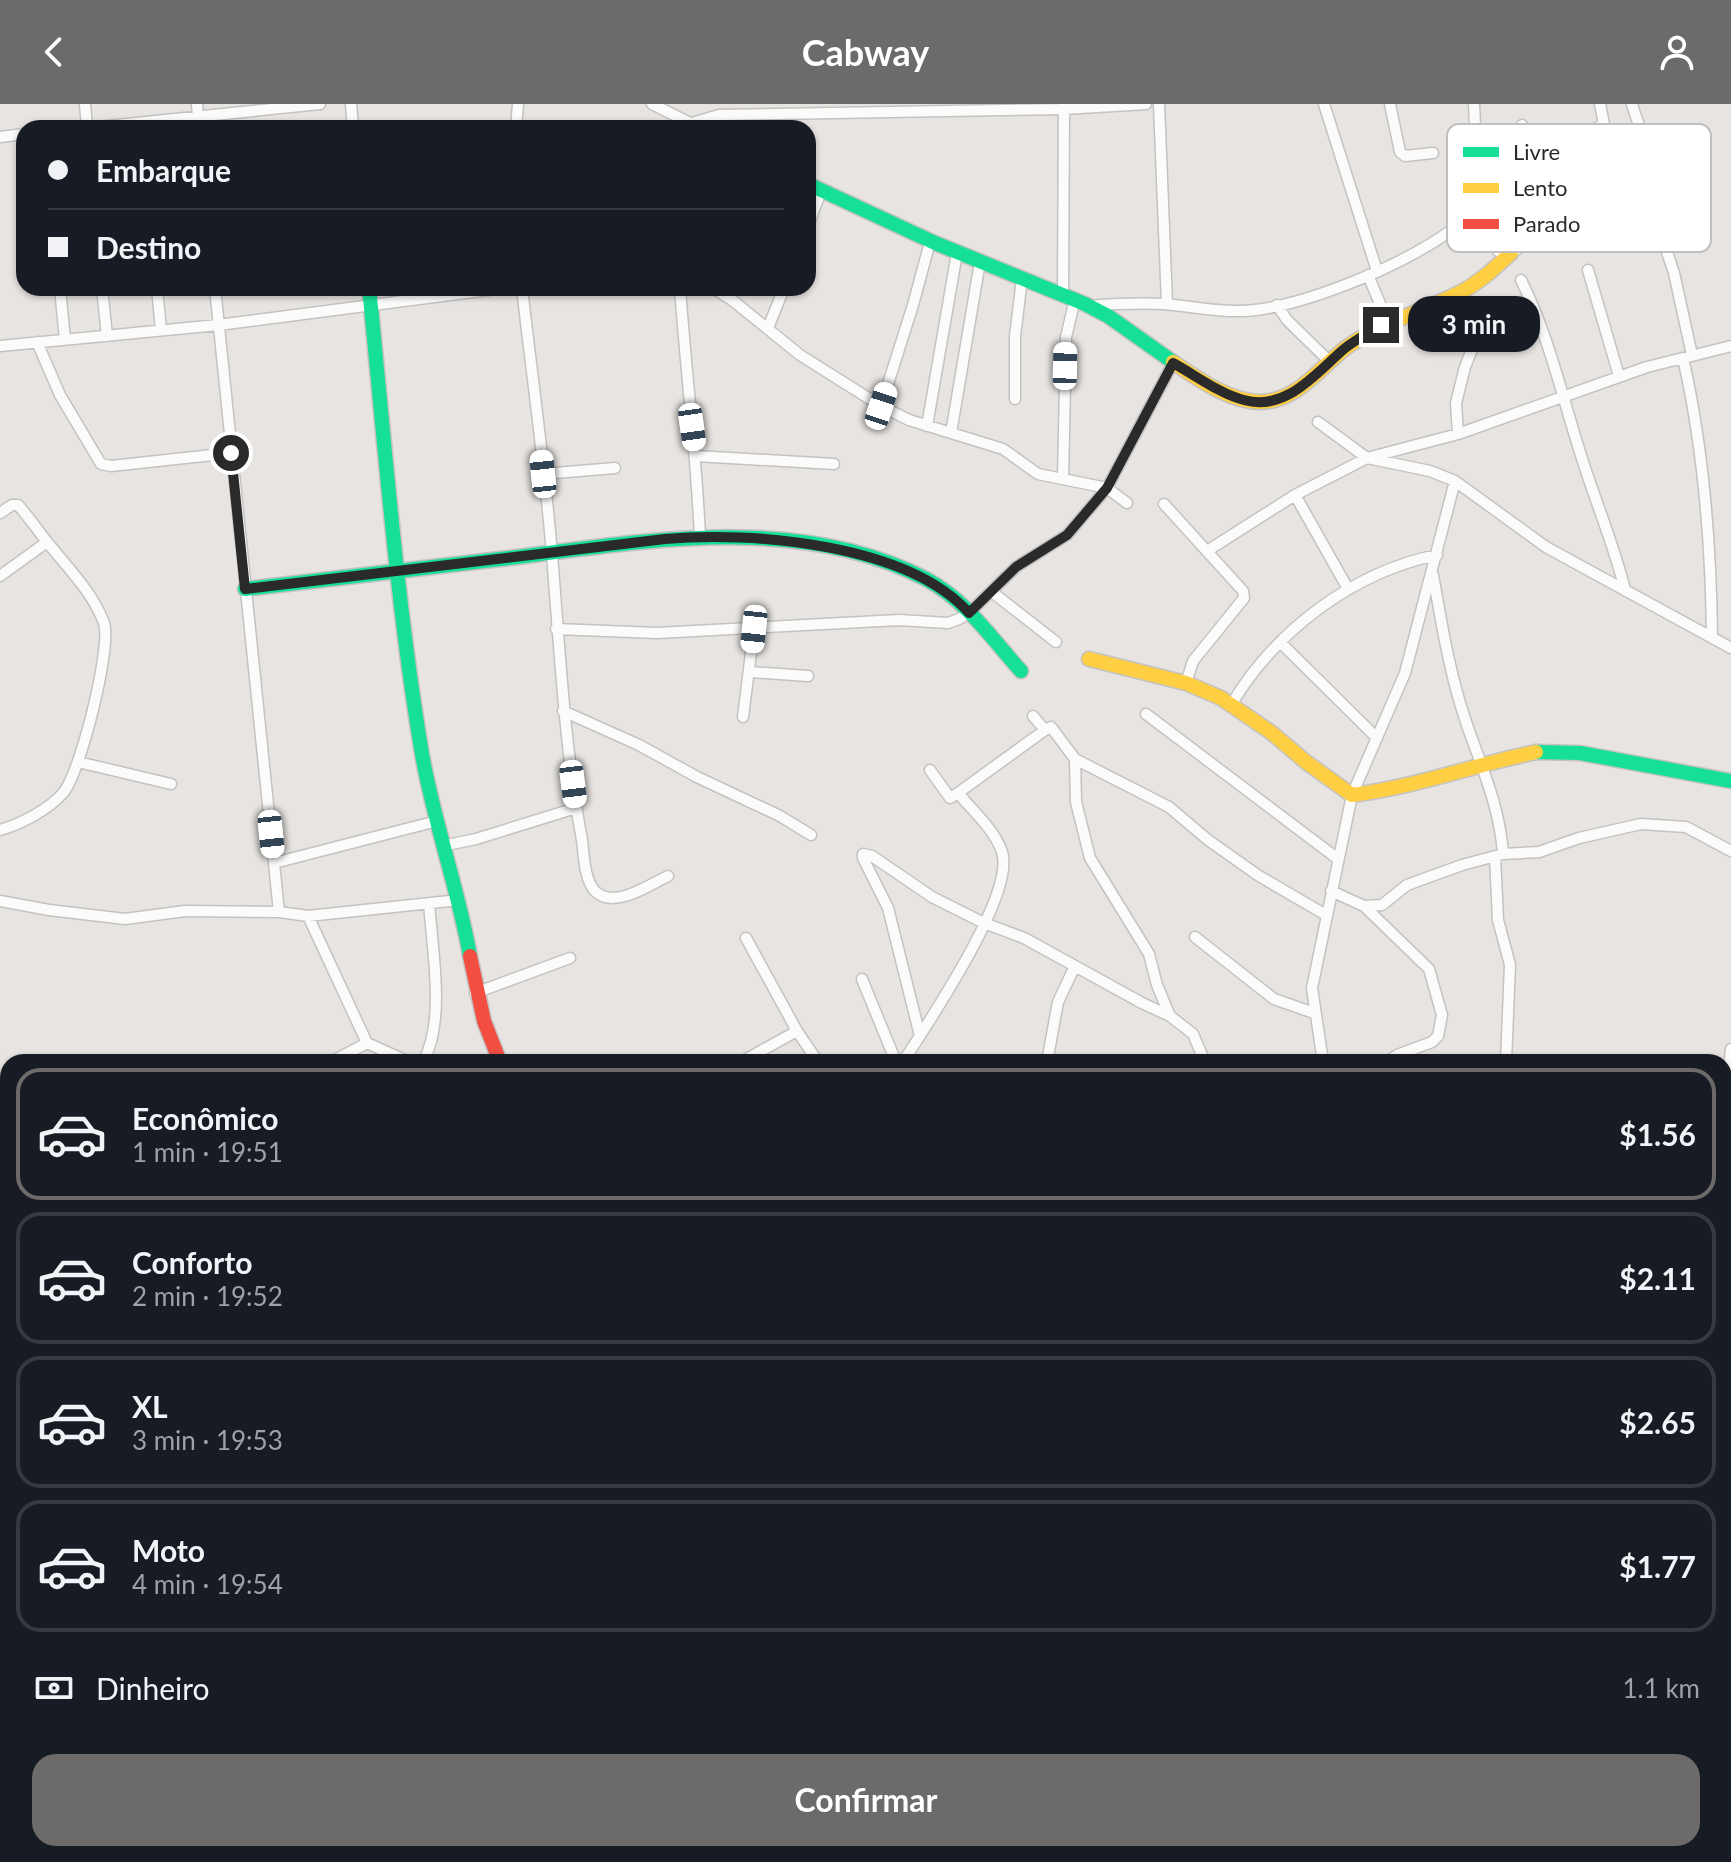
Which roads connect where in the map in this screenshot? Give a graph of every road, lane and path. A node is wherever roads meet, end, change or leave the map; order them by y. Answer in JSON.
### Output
{"nodes":[{"id":1,"x":320,"y":104,"type":"edge"},
{"id":2,"x":652,"y":104,"type":"edge"},
{"id":3,"x":1146,"y":104,"type":"edge"},
{"id":4,"x":1159,"y":104,"type":"edge"},
{"id":5,"x":1324,"y":104,"type":"edge"},
{"id":6,"x":1390,"y":104,"type":"edge"},
{"id":7,"x":1474,"y":104,"type":"edge"},
{"id":8,"x":1600,"y":104,"type":"edge"},
{"id":9,"x":1632,"y":104,"type":"edge"},
{"id":10,"x":983,"y":106,"type":"edge"},
{"id":11,"x":1064,"y":106,"type":"edge"},
{"id":12,"x":835,"y":109,"type":"edge"},
{"id":13,"x":212,"y":120,"type":"edge"},
{"id":14,"x":686,"y":120,"type":"edge"},
{"id":15,"x":708,"y":120,"type":"edge"},
{"id":16,"x":1475,"y":124,"type":"edge"},
{"id":17,"x":1604,"y":124,"type":"edge"},
{"id":18,"x":1638,"y":124,"type":"edge"},
{"id":19,"x":1433,"y":153,"type":"dead end"},
{"id":20,"x":816,"y":187,"type":"edge"},
{"id":21,"x":1447,"y":232,"type":"edge"},
{"id":22,"x":930,"y":242,"type":"junction"},
{"id":23,"x":1504,"y":252,"type":"edge"},
{"id":24,"x":1667,"y":252,"type":"edge"},
{"id":25,"x":957,"y":253,"type":"junction"},
{"id":26,"x":1511,"y":253,"type":"joint"},
{"id":27,"x":980,"y":262,"type":"junction"},
{"id":28,"x":1588,"y":270,"type":"dead end"},
{"id":29,"x":1373,"y":273,"type":"junction"},
{"id":30,"x":1022,"y":279,"type":"junction"},
{"id":31,"x":1521,"y":280,"type":"dead end"},
{"id":32,"x":61,"y":296,"type":"edge"},
{"id":33,"x":103,"y":296,"type":"edge"},
{"id":34,"x":158,"y":296,"type":"edge"},
{"id":35,"x":216,"y":296,"type":"edge"},
{"id":36,"x":370,"y":296,"type":"edge"},
{"id":37,"x":438,"y":296,"type":"edge"},
{"id":38,"x":523,"y":296,"type":"edge"},
{"id":39,"x":681,"y":296,"type":"edge"},
{"id":40,"x":726,"y":296,"type":"edge"},
{"id":41,"x":733,"y":296,"type":"edge"},
{"id":42,"x":781,"y":296,"type":"edge"},
{"id":43,"x":1069,"y":297,"type":"junction"},
{"id":44,"x":732,"y":300,"type":"junction"},
{"id":45,"x":371,"y":304,"type":"junction"},
{"id":46,"x":1167,"y":304,"type":"junction"},
{"id":47,"x":1277,"y":305,"type":"junction"},
{"id":48,"x":1090,"y":306,"type":"junction"},
{"id":49,"x":1483,"y":321,"type":"dead end"},
{"id":50,"x":1388,"y":323,"type":"junction"},
{"id":51,"x":218,"y":325,"type":"junction"},
{"id":52,"x":768,"y":328,"type":"junction"},
{"id":53,"x":161,"y":330,"type":"junction"},
{"id":54,"x":107,"y":336,"type":"junction"},
{"id":55,"x":65,"y":340,"type":"junction"},
{"id":56,"x":37,"y":342,"type":"junction"},
{"id":57,"x":0,"y":346,"type":"edge"},
{"id":58,"x":1731,"y":346,"type":"edge"},
{"id":59,"x":1687,"y":356,"type":"junction"},
{"id":60,"x":1330,"y":362,"type":"junction"},
{"id":61,"x":1173,"y":363,"type":"junction"},
{"id":62,"x":1619,"y":376,"type":"junction"},
{"id":63,"x":1563,"y":397,"type":"junction"},
{"id":64,"x":1015,"y":399,"type":"dead end"},
{"id":65,"x":881,"y":406,"type":"junction"},
{"id":66,"x":1318,"y":422,"type":"dead end"},
{"id":67,"x":927,"y":426,"type":"junction"},
{"id":68,"x":951,"y":433,"type":"junction"},
{"id":69,"x":1458,"y":434,"type":"junction"},
{"id":70,"x":231,"y":453,"type":"junction"},
{"id":71,"x":696,"y":456,"type":"junction"},
{"id":72,"x":1367,"y":458,"type":"junction"},
{"id":73,"x":834,"y":464,"type":"dead end"},
{"id":74,"x":615,"y":468,"type":"dead end"},
{"id":75,"x":543,"y":474,"type":"junction"},
{"id":76,"x":1063,"y":479,"type":"junction"},
{"id":77,"x":1455,"y":481,"type":"junction"},
{"id":78,"x":1107,"y":488,"type":"junction"},
{"id":79,"x":1295,"y":495,"type":"junction"},
{"id":80,"x":1127,"y":503,"type":"dead end"},
{"id":81,"x":1164,"y":504,"type":"dead end"},
{"id":82,"x":0,"y":513,"type":"edge"},
{"id":83,"x":700,"y":536,"type":"junction"},
{"id":84,"x":47,"y":542,"type":"junction"},
{"id":85,"x":1207,"y":551,"type":"junction"},
{"id":86,"x":552,"y":554,"type":"junction"},
{"id":87,"x":1437,"y":555,"type":"junction"},
{"id":88,"x":1433,"y":570,"type":"junction"},
{"id":89,"x":398,"y":571,"type":"junction"},
{"id":90,"x":0,"y":576,"type":"edge"},
{"id":91,"x":1347,"y":587,"type":"junction"},
{"id":92,"x":245,"y":589,"type":"junction"},
{"id":93,"x":1625,"y":590,"type":"junction"},
{"id":94,"x":992,"y":592,"type":"junction"},
{"id":95,"x":969,"y":613,"type":"junction"},
{"id":96,"x":556,"y":629,"type":"junction"},
{"id":97,"x":754,"y":629,"type":"junction"},
{"id":98,"x":1712,"y":637,"type":"junction"},
{"id":99,"x":1056,"y":642,"type":"dead end"},
{"id":100,"x":1281,"y":643,"type":"junction"},
{"id":101,"x":1731,"y":648,"type":"edge"},
{"id":102,"x":1089,"y":659,"type":"dead end"},
{"id":103,"x":1021,"y":671,"type":"dead end"},
{"id":104,"x":750,"y":672,"type":"junction"},
{"id":105,"x":808,"y":676,"type":"dead end"},
{"id":106,"x":1186,"y":683,"type":"junction"},
{"id":107,"x":1231,"y":705,"type":"junction"},
{"id":108,"x":563,"y":711,"type":"junction"},
{"id":109,"x":1146,"y":714,"type":"dead end"},
{"id":110,"x":1033,"y":716,"type":"dead end"},
{"id":111,"x":743,"y":717,"type":"dead end"},
{"id":112,"x":1045,"y":730,"type":"junction"},
{"id":113,"x":1377,"y":738,"type":"junction"},
{"id":114,"x":1075,"y":759,"type":"junction"},
{"id":115,"x":78,"y":762,"type":"junction"},
{"id":116,"x":1482,"y":763,"type":"junction"},
{"id":117,"x":930,"y":770,"type":"dead end"},
{"id":118,"x":1731,"y":781,"type":"edge"},
{"id":119,"x":171,"y":784,"type":"dead end"},
{"id":120,"x":958,"y":793,"type":"junction"},
{"id":121,"x":1352,"y":795,"type":"junction"},
{"id":122,"x":576,"y":808,"type":"junction"},
{"id":123,"x":437,"y":821,"type":"junction"},
{"id":124,"x":0,"y":830,"type":"edge"},
{"id":125,"x":811,"y":835,"type":"dead end"},
{"id":126,"x":442,"y":846,"type":"junction"},
{"id":127,"x":1731,"y":851,"type":"edge"},
{"id":128,"x":1499,"y":855,"type":"junction"},
{"id":129,"x":1338,"y":859,"type":"junction"},
{"id":130,"x":274,"y":863,"type":"junction"},
{"id":131,"x":668,"y":876,"type":"dead end"},
{"id":132,"x":1331,"y":891,"type":"junction"},
{"id":133,"x":459,"y":900,"type":"junction"},
{"id":134,"x":0,"y":901,"type":"edge"},
{"id":135,"x":429,"y":903,"type":"junction"},
{"id":136,"x":1364,"y":906,"type":"junction"},
{"id":137,"x":279,"y":912,"type":"junction"},
{"id":138,"x":1326,"y":915,"type":"junction"},
{"id":139,"x":308,"y":916,"type":"junction"},
{"id":140,"x":984,"y":923,"type":"junction"},
{"id":141,"x":1195,"y":937,"type":"dead end"},
{"id":142,"x":746,"y":938,"type":"dead end"},
{"id":143,"x":570,"y":958,"type":"dead end"},
{"id":144,"x":1075,"y":966,"type":"junction"},
{"id":145,"x":862,"y":979,"type":"dead end"},
{"id":146,"x":475,"y":993,"type":"junction"},
{"id":147,"x":1314,"y":1013,"type":"junction"},
{"id":148,"x":1170,"y":1016,"type":"junction"},
{"id":149,"x":797,"y":1031,"type":"junction"},
{"id":150,"x":920,"y":1036,"type":"junction"},
{"id":151,"x":367,"y":1043,"type":"junction"},
{"id":152,"x":346,"y":1054,"type":"edge"},
{"id":153,"x":391,"y":1054,"type":"edge"},
{"id":154,"x":426,"y":1054,"type":"edge"},
{"id":155,"x":496,"y":1054,"type":"edge"},
{"id":156,"x":755,"y":1054,"type":"edge"},
{"id":157,"x":813,"y":1054,"type":"edge"},
{"id":158,"x":893,"y":1054,"type":"edge"},
{"id":159,"x":908,"y":1054,"type":"edge"},
{"id":160,"x":1048,"y":1054,"type":"edge"},
{"id":161,"x":1202,"y":1054,"type":"edge"},
{"id":162,"x":1322,"y":1054,"type":"edge"},
{"id":163,"x":1400,"y":1054,"type":"edge"},
{"id":164,"x":1506,"y":1054,"type":"edge"}],
"edges":[{"from":1,"to":13,"type":"street"},
{"from":2,"to":14,"type":"street"},
{"from":3,"to":11,"type":"street"},
{"from":4,"to":46,"type":"street"},
{"from":5,"to":29,"type":"street"},
{"from":6,"to":19,"type":"street"},
{"from":7,"to":16,"type":"street"},
{"from":8,"to":17,"type":"street"},
{"from":9,"to":18,"type":"street"},
{"from":10,"to":11,"type":"street"},
{"from":10,"to":12,"type":"street"},
{"from":11,"to":43,"type":"street"},
{"from":12,"to":15,"type":"street"},
{"from":20,"to":22,"type":"street"},
{"from":21,"to":29,"type":"street"},
{"from":22,"to":25,"type":"street"},
{"from":22,"to":65,"type":"street"},
{"from":23,"to":26,"type":"street"},
{"from":24,"to":59,"type":"street"},
{"from":25,"to":27,"type":"street"},
{"from":25,"to":67,"type":"street"},
{"from":26,"to":50,"type":"street"},
{"from":27,"to":30,"type":"street"},
{"from":27,"to":68,"type":"street"},
{"from":28,"to":62,"type":"street"},
{"from":29,"to":47,"type":"street"},
{"from":29,"to":50,"type":"street"},
{"from":30,"to":43,"type":"street"},
{"from":30,"to":64,"type":"street"},
{"from":31,"to":63,"type":"street"},
{"from":32,"to":55,"type":"street"},
{"from":33,"to":54,"type":"street"},
{"from":34,"to":53,"type":"street"},
{"from":35,"to":51,"type":"street"},
{"from":36,"to":45,"type":"street"},
{"from":37,"to":45,"type":"street"},
{"from":38,"to":75,"type":"street"},
{"from":39,"to":71,"type":"street"},
{"from":40,"to":44,"type":"street"},
{"from":41,"to":44,"type":"street"},
{"from":42,"to":52,"type":"street"},
{"from":43,"to":48,"type":"street"},
{"from":43,"to":76,"type":"street"},
{"from":44,"to":52,"type":"street"},
{"from":45,"to":51,"type":"street"},
{"from":45,"to":89,"type":"street"},
{"from":46,"to":47,"type":"street"},
{"from":46,"to":48,"type":"street"},
{"from":47,"to":60,"type":"street"},
{"from":48,"to":61,"type":"street"},
{"from":49,"to":69,"type":"street"},
{"from":50,"to":60,"type":"street"},
{"from":51,"to":53,"type":"street"},
{"from":51,"to":70,"type":"street"},
{"from":52,"to":65,"type":"street"},
{"from":53,"to":54,"type":"street"},
{"from":54,"to":55,"type":"street"},
{"from":55,"to":56,"type":"street"},
{"from":56,"to":57,"type":"street"},
{"from":56,"to":70,"type":"street"},
{"from":58,"to":59,"type":"street"},
{"from":59,"to":62,"type":"street"},
{"from":59,"to":98,"type":"street"},
{"from":60,"to":61,"type":"street"},
{"from":61,"to":78,"type":"street"},
{"from":62,"to":63,"type":"street"},
{"from":63,"to":69,"type":"street"},
{"from":63,"to":93,"type":"street"},
{"from":65,"to":67,"type":"street"},
{"from":66,"to":72,"type":"street"},
{"from":67,"to":68,"type":"street"},
{"from":68,"to":76,"type":"street"},
{"from":69,"to":72,"type":"street"},
{"from":70,"to":92,"type":"street"},
{"from":71,"to":73,"type":"street"},
{"from":71,"to":83,"type":"street"},
{"from":72,"to":77,"type":"street"},
{"from":72,"to":79,"type":"street"},
{"from":74,"to":75,"type":"street"},
{"from":75,"to":86,"type":"street"},
{"from":76,"to":78,"type":"street"},
{"from":77,"to":87,"type":"street"},
{"from":77,"to":93,"type":"street"},
{"from":78,"to":80,"type":"street"},
{"from":78,"to":94,"type":"street"},
{"from":79,"to":85,"type":"street"},
{"from":79,"to":91,"type":"street"},
{"from":81,"to":85,"type":"street"},
{"from":82,"to":84,"type":"street"},
{"from":83,"to":86,"type":"street"},
{"from":83,"to":95,"type":"street"},
{"from":84,"to":90,"type":"street"},
{"from":84,"to":115,"type":"street"},
{"from":85,"to":106,"type":"street"},
{"from":86,"to":89,"type":"street"},
{"from":86,"to":96,"type":"street"},
{"from":87,"to":88,"type":"street"},
{"from":87,"to":91,"type":"street"},
{"from":88,"to":113,"type":"street"},
{"from":88,"to":116,"type":"street"},
{"from":89,"to":92,"type":"street"},
{"from":89,"to":123,"type":"street"},
{"from":91,"to":100,"type":"street"},
{"from":92,"to":130,"type":"street"},
{"from":93,"to":98,"type":"street"},
{"from":94,"to":95,"type":"street"},
{"from":94,"to":99,"type":"street"},
{"from":95,"to":97,"type":"street"},
{"from":95,"to":103,"type":"street"},
{"from":96,"to":97,"type":"street"},
{"from":96,"to":108,"type":"street"},
{"from":97,"to":104,"type":"street"},
{"from":98,"to":101,"type":"street"},
{"from":100,"to":107,"type":"street"},
{"from":100,"to":113,"type":"street"},
{"from":102,"to":106,"type":"street"},
{"from":104,"to":105,"type":"street"},
{"from":104,"to":111,"type":"street"},
{"from":106,"to":107,"type":"street"},
{"from":107,"to":121,"type":"street"},
{"from":108,"to":122,"type":"street"},
{"from":108,"to":125,"type":"street"},
{"from":109,"to":129,"type":"street"},
{"from":110,"to":112,"type":"street"},
{"from":112,"to":114,"type":"street"},
{"from":112,"to":120,"type":"street"},
{"from":113,"to":121,"type":"street"},
{"from":114,"to":138,"type":"street"},
{"from":114,"to":148,"type":"street"},
{"from":115,"to":119,"type":"street"},
{"from":115,"to":124,"type":"street"},
{"from":116,"to":118,"type":"street"},
{"from":116,"to":121,"type":"street"},
{"from":116,"to":128,"type":"street"},
{"from":117,"to":120,"type":"street"},
{"from":120,"to":140,"type":"street"},
{"from":121,"to":129,"type":"street"},
{"from":122,"to":126,"type":"street"},
{"from":122,"to":131,"type":"street"},
{"from":123,"to":126,"type":"street"},
{"from":123,"to":130,"type":"street"},
{"from":126,"to":133,"type":"street"},
{"from":127,"to":128,"type":"street"},
{"from":128,"to":136,"type":"street"},
{"from":128,"to":164,"type":"street"},
{"from":129,"to":132,"type":"street"},
{"from":130,"to":137,"type":"street"},
{"from":132,"to":136,"type":"street"},
{"from":132,"to":138,"type":"street"},
{"from":133,"to":135,"type":"street"},
{"from":133,"to":146,"type":"street"},
{"from":134,"to":137,"type":"street"},
{"from":135,"to":139,"type":"street"},
{"from":135,"to":154,"type":"street"},
{"from":136,"to":163,"type":"street"},
{"from":137,"to":139,"type":"street"},
{"from":138,"to":147,"type":"street"},
{"from":139,"to":151,"type":"street"},
{"from":140,"to":144,"type":"street"},
{"from":140,"to":150,"type":"street"},
{"from":140,"to":150,"type":"street"},
{"from":141,"to":147,"type":"street"},
{"from":142,"to":149,"type":"street"},
{"from":143,"to":146,"type":"street"},
{"from":144,"to":148,"type":"street"},
{"from":144,"to":160,"type":"street"},
{"from":145,"to":158,"type":"street"},
{"from":146,"to":155,"type":"street"},
{"from":147,"to":162,"type":"street"},
{"from":148,"to":161,"type":"street"},
{"from":149,"to":156,"type":"street"},
{"from":149,"to":157,"type":"street"},
{"from":150,"to":159,"type":"street"},
{"from":151,"to":152,"type":"street"},
{"from":151,"to":153,"type":"street"}]}
